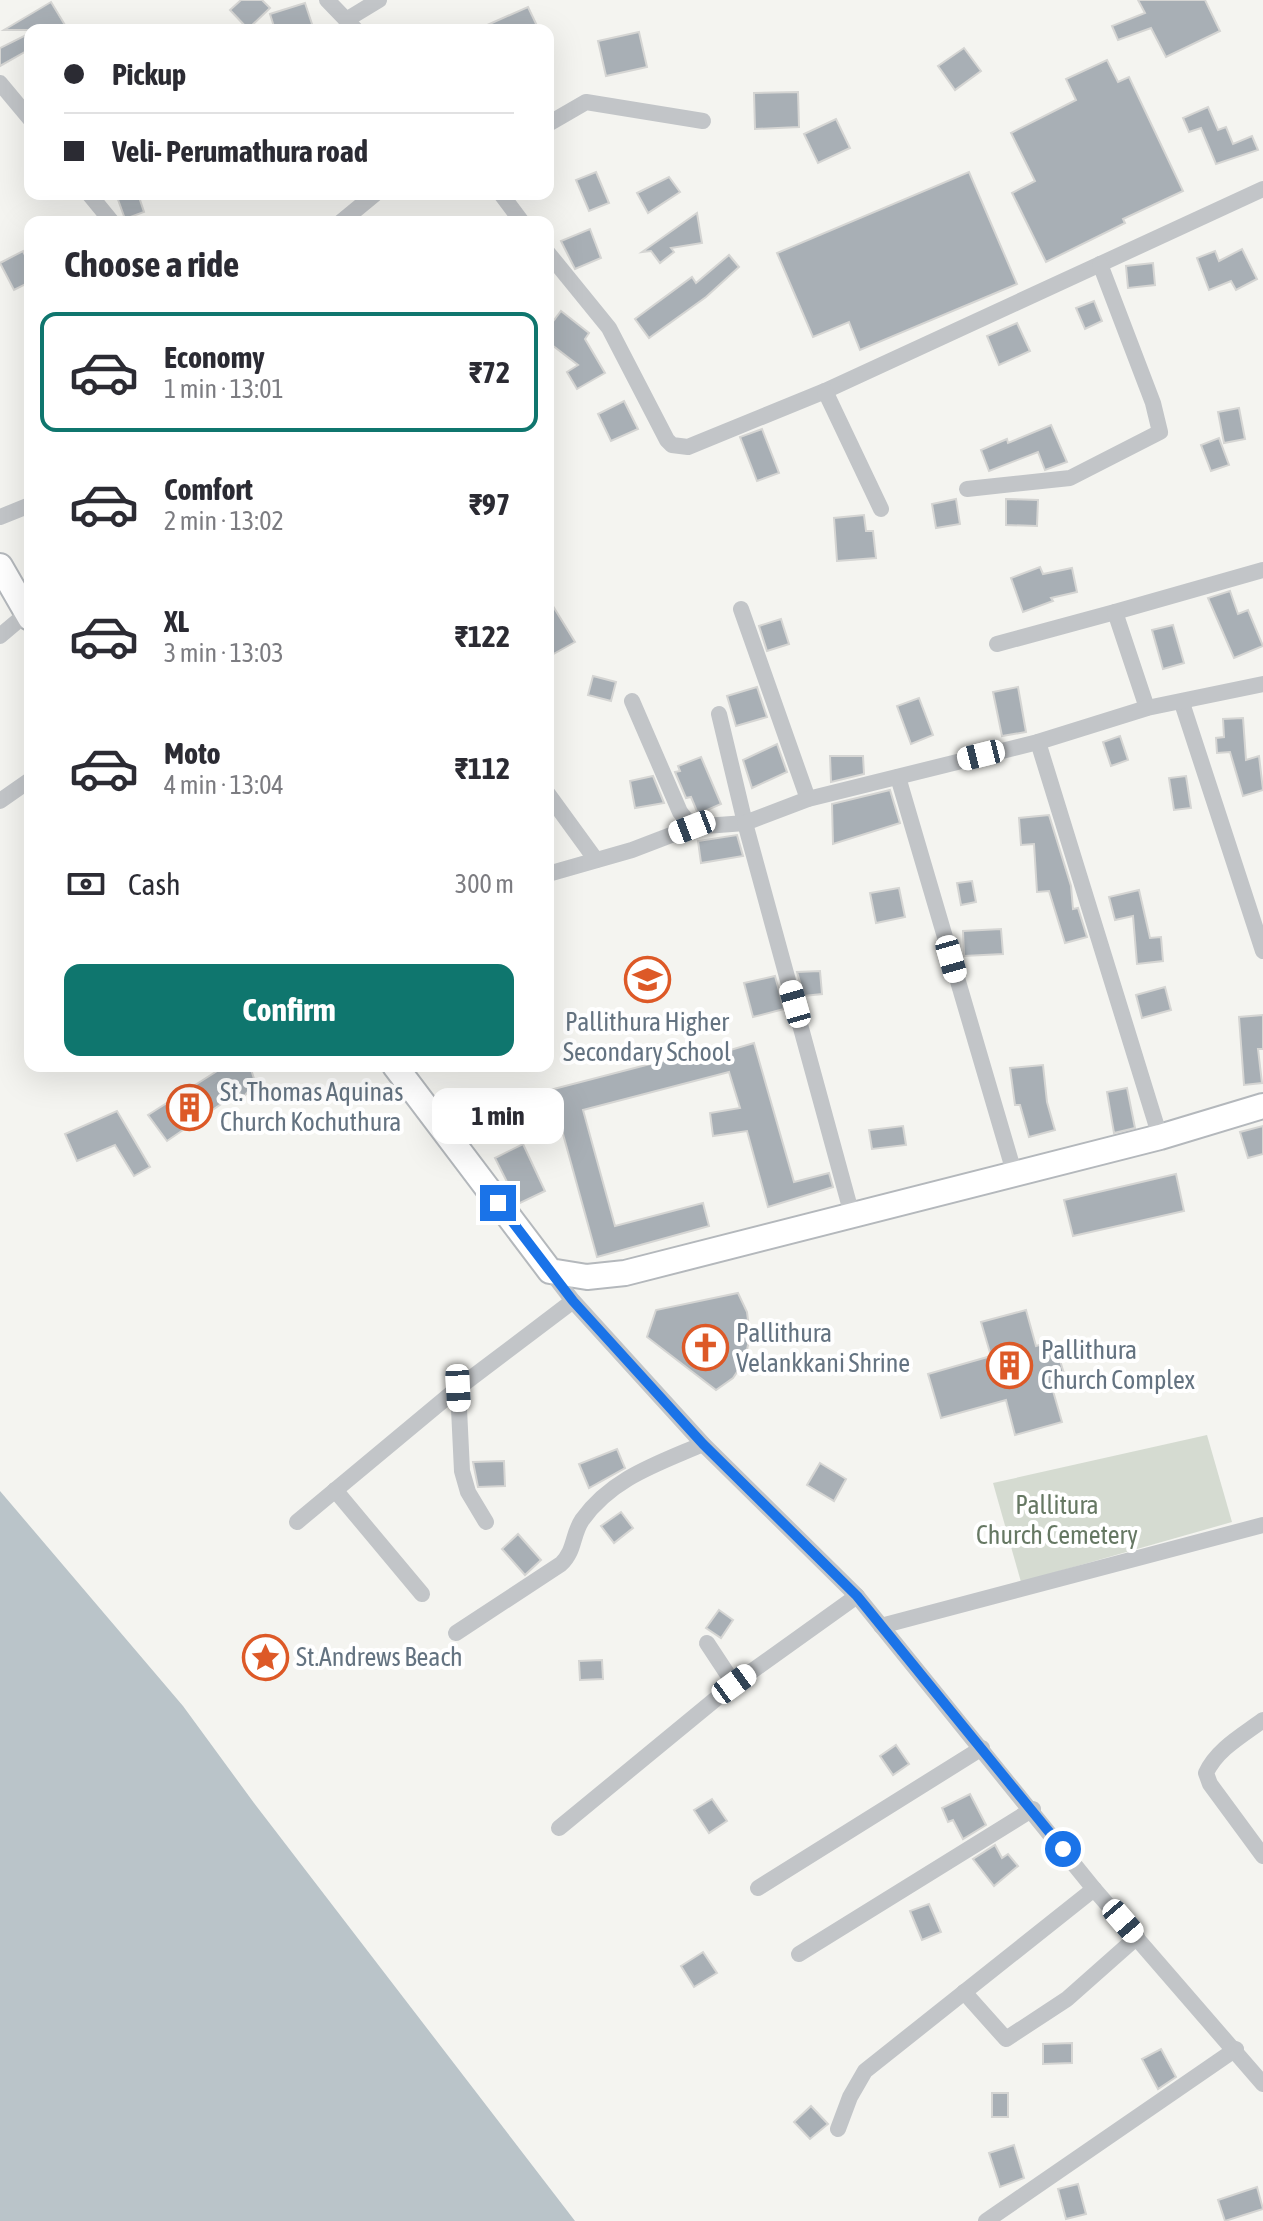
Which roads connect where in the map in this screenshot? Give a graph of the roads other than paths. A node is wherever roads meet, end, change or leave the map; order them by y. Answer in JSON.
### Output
{"nodes":[{"id":1,"x":327,"y":0,"type":"edge"},
{"id":2,"x":379,"y":0,"type":"edge"},
{"id":3,"x":350,"y":24,"type":"edge"},
{"id":4,"x":352,"y":24,"type":"edge"},
{"id":5,"x":0,"y":83,"type":"edge"},
{"id":6,"x":24,"y":112,"type":"edge"},
{"id":7,"x":554,"y":121,"type":"edge"},
{"id":8,"x":703,"y":121,"type":"dead end"},
{"id":9,"x":1263,"y":189,"type":"edge"},
{"id":10,"x":94,"y":200,"type":"edge"},
{"id":11,"x":368,"y":200,"type":"edge"},
{"id":12,"x":107,"y":216,"type":"edge"},
{"id":13,"x":348,"y":216,"type":"edge"},
{"id":14,"x":554,"y":260,"type":"edge"},
{"id":15,"x":1100,"y":264,"type":"junction"},
{"id":16,"x":825,"y":391,"type":"junction"},
{"id":17,"x":967,"y":489,"type":"dead end"},
{"id":18,"x":24,"y":507,"type":"edge"},
{"id":19,"x":881,"y":509,"type":"dead end"},
{"id":20,"x":0,"y":517,"type":"edge"},
{"id":21,"x":0,"y":566,"type":"edge"},
{"id":22,"x":1263,"y":570,"type":"edge"},
{"id":23,"x":24,"y":609,"type":"edge"},
{"id":24,"x":741,"y":609,"type":"dead end"},
{"id":25,"x":1115,"y":612,"type":"junction"},
{"id":26,"x":24,"y":619,"type":"edge"},
{"id":27,"x":0,"y":636,"type":"edge"},
{"id":28,"x":997,"y":644,"type":"dead end"},
{"id":29,"x":1263,"y":684,"type":"edge"},
{"id":30,"x":632,"y":701,"type":"dead end"},
{"id":31,"x":1182,"y":703,"type":"junction"},
{"id":32,"x":1147,"y":708,"type":"junction"},
{"id":33,"x":719,"y":714,"type":"dead end"},
{"id":34,"x":1038,"y":742,"type":"junction"},
{"id":35,"x":898,"y":777,"type":"junction"},
{"id":36,"x":24,"y":784,"type":"edge"},
{"id":37,"x":808,"y":799,"type":"junction"},
{"id":38,"x":0,"y":801,"type":"edge"},
{"id":39,"x":554,"y":802,"type":"edge"},
{"id":40,"x":745,"y":823,"type":"junction"},
{"id":41,"x":692,"y":827,"type":"junction"},
{"id":42,"x":596,"y":860,"type":"junction"},
{"id":43,"x":554,"y":872,"type":"edge"},
{"id":44,"x":1263,"y":951,"type":"edge"},
{"id":45,"x":400,"y":1072,"type":"edge"},
{"id":46,"x":1263,"y":1106,"type":"edge"},
{"id":47,"x":1160,"y":1137,"type":"junction"},
{"id":48,"x":1014,"y":1172,"type":"junction"},
{"id":49,"x":852,"y":1215,"type":"junction"},
{"id":50,"x":550,"y":1271,"type":"junction"},
{"id":51,"x":573,"y":1301,"type":"junction"},
{"id":52,"x":458,"y":1388,"type":"junction"},
{"id":53,"x":703,"y":1444,"type":"junction"},
{"id":54,"x":335,"y":1490,"type":"junction"},
{"id":55,"x":297,"y":1522,"type":"dead end"},
{"id":56,"x":486,"y":1522,"type":"dead end"},
{"id":57,"x":1263,"y":1525,"type":"edge"},
{"id":58,"x":422,"y":1594,"type":"dead end"},
{"id":59,"x":857,"y":1596,"type":"junction"},
{"id":60,"x":881,"y":1626,"type":"junction"},
{"id":61,"x":456,"y":1633,"type":"dead end"},
{"id":62,"x":707,"y":1643,"type":"dead end"},
{"id":63,"x":734,"y":1684,"type":"junction"},
{"id":64,"x":1263,"y":1720,"type":"edge"},
{"id":65,"x":982,"y":1748,"type":"junction"},
{"id":66,"x":1033,"y":1809,"type":"junction"},
{"id":67,"x":559,"y":1828,"type":"dead end"},
{"id":68,"x":1263,"y":1856,"type":"edge"},
{"id":69,"x":758,"y":1888,"type":"dead end"},
{"id":70,"x":1094,"y":1889,"type":"junction"},
{"id":71,"x":1137,"y":1937,"type":"junction"},
{"id":72,"x":799,"y":1954,"type":"dead end"},
{"id":73,"x":964,"y":1992,"type":"junction"},
{"id":74,"x":1236,"y":2049,"type":"junction"},
{"id":75,"x":1263,"y":2084,"type":"edge"},
{"id":76,"x":838,"y":2129,"type":"dead end"},
{"id":77,"x":986,"y":2221,"type":"edge"}],
"edges":[{"from":1,"to":3,"type":"street"},
{"from":2,"to":4,"type":"street"},
{"from":5,"to":6,"type":"street"},
{"from":7,"to":8,"type":"street"},
{"from":9,"to":15,"type":"street"},
{"from":10,"to":12,"type":"street"},
{"from":11,"to":13,"type":"street"},
{"from":14,"to":16,"type":"street"},
{"from":15,"to":16,"type":"street"},
{"from":15,"to":17,"type":"street"},
{"from":16,"to":19,"type":"street"},
{"from":18,"to":20,"type":"street"},
{"from":21,"to":23,"type":"main road"},
{"from":22,"to":25,"type":"street"},
{"from":24,"to":37,"type":"street"},
{"from":25,"to":28,"type":"street"},
{"from":25,"to":32,"type":"street"},
{"from":26,"to":27,"type":"street"},
{"from":29,"to":31,"type":"street"},
{"from":30,"to":41,"type":"street"},
{"from":31,"to":32,"type":"street"},
{"from":31,"to":44,"type":"street"},
{"from":32,"to":34,"type":"street"},
{"from":33,"to":40,"type":"street"},
{"from":34,"to":35,"type":"street"},
{"from":34,"to":47,"type":"street"},
{"from":35,"to":37,"type":"street"},
{"from":35,"to":48,"type":"street"},
{"from":36,"to":38,"type":"street"},
{"from":37,"to":40,"type":"street"},
{"from":39,"to":42,"type":"street"},
{"from":40,"to":41,"type":"street"},
{"from":40,"to":49,"type":"street"},
{"from":41,"to":42,"type":"street"},
{"from":42,"to":43,"type":"street"},
{"from":45,"to":50,"type":"main road"},
{"from":46,"to":47,"type":"main road"},
{"from":47,"to":48,"type":"main road"},
{"from":48,"to":49,"type":"main road"},
{"from":49,"to":50,"type":"main road"},
{"from":50,"to":51,"type":"street"},
{"from":51,"to":52,"type":"street"},
{"from":51,"to":53,"type":"street"},
{"from":52,"to":54,"type":"street"},
{"from":52,"to":56,"type":"street"},
{"from":53,"to":59,"type":"street"},
{"from":53,"to":61,"type":"street"},
{"from":54,"to":55,"type":"street"},
{"from":54,"to":58,"type":"street"},
{"from":57,"to":60,"type":"street"},
{"from":59,"to":60,"type":"street"},
{"from":59,"to":63,"type":"street"},
{"from":60,"to":65,"type":"street"},
{"from":62,"to":63,"type":"street"},
{"from":63,"to":67,"type":"street"},
{"from":64,"to":68,"type":"street"},
{"from":65,"to":66,"type":"street"},
{"from":65,"to":69,"type":"street"},
{"from":66,"to":70,"type":"street"},
{"from":66,"to":72,"type":"street"},
{"from":70,"to":71,"type":"street"},
{"from":70,"to":73,"type":"street"},
{"from":71,"to":73,"type":"street"},
{"from":71,"to":74,"type":"street"},
{"from":73,"to":76,"type":"street"},
{"from":74,"to":75,"type":"street"},
{"from":74,"to":77,"type":"street"}]}
